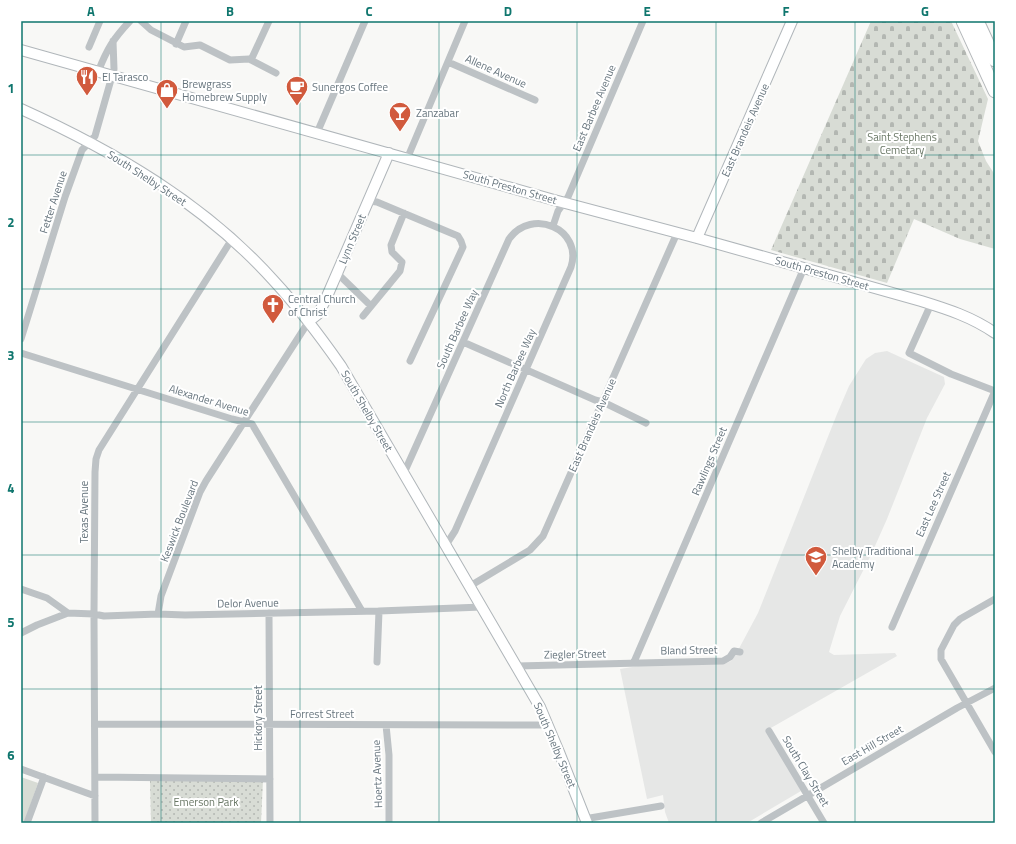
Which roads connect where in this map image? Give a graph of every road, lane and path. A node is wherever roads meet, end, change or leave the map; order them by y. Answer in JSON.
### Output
{"nodes":[{"id":1,"x":100,"y":21,"type":"edge"},
{"id":2,"x":130,"y":21,"type":"edge"},
{"id":3,"x":141,"y":21,"type":"edge"},
{"id":4,"x":186,"y":21,"type":"edge"},
{"id":5,"x":269,"y":21,"type":"edge"},
{"id":6,"x":365,"y":21,"type":"edge"},
{"id":7,"x":465,"y":21,"type":"edge"},
{"id":8,"x":643,"y":21,"type":"edge"},
{"id":9,"x":792,"y":21,"type":"edge"},
{"id":10,"x":963,"y":21,"type":"edge"},
{"id":11,"x":977,"y":21,"type":"edge"},
{"id":12,"x":113,"y":41,"type":"junction"},
{"id":13,"x":176,"y":44,"type":"junction"},
{"id":14,"x":89,"y":47,"type":"dead end"},
{"id":15,"x":21,"y":50,"type":"edge"},
{"id":16,"x":251,"y":60,"type":"junction"},
{"id":17,"x":995,"y":60,"type":"edge"},
{"id":18,"x":448,"y":62,"type":"junction"},
{"id":19,"x":98,"y":72,"type":"junction"},
{"id":20,"x":276,"y":72,"type":"dead end"},
{"id":21,"x":112,"y":76,"type":"junction"},
{"id":22,"x":995,"y":91,"type":"edge"},
{"id":23,"x":535,"y":100,"type":"dead end"},
{"id":24,"x":21,"y":109,"type":"edge"},
{"id":25,"x":317,"y":133,"type":"junction"},
{"id":26,"x":89,"y":142,"type":"junction"},
{"id":27,"x":389,"y":153,"type":"junction"},
{"id":28,"x":407,"y":159,"type":"junction"},
{"id":29,"x":368,"y":201,"type":"junction"},
{"id":30,"x":564,"y":202,"type":"junction"},
{"id":31,"x":404,"y":213,"type":"junction"},
{"id":32,"x":553,"y":226,"type":"junction"},
{"id":33,"x":677,"y":233,"type":"junction"},
{"id":34,"x":697,"y":238,"type":"junction"},
{"id":35,"x":232,"y":239,"type":"junction"},
{"id":36,"x":804,"y":268,"type":"junction"},
{"id":37,"x":337,"y":273,"type":"junction"},
{"id":38,"x":932,"y":304,"type":"junction"},
{"id":39,"x":371,"y":306,"type":"junction"},
{"id":40,"x":363,"y":316,"type":"dead end"},
{"id":41,"x":309,"y":321,"type":"junction"},
{"id":42,"x":995,"y":333,"type":"edge"},
{"id":43,"x":21,"y":339,"type":"edge"},
{"id":44,"x":463,"y":342,"type":"junction"},
{"id":45,"x":21,"y":353,"type":"edge"},
{"id":46,"x":410,"y":362,"type":"dead end"},
{"id":47,"x":526,"y":370,"type":"junction"},
{"id":48,"x":136,"y":389,"type":"junction"},
{"id":49,"x":995,"y":391,"type":"edge"},
{"id":50,"x":603,"y":402,"type":"junction"},
{"id":51,"x":244,"y":422,"type":"junction"},
{"id":52,"x":646,"y":423,"type":"dead end"},
{"id":53,"x":404,"y":473,"type":"junction"},
{"id":54,"x":446,"y":545,"type":"junction"},
{"id":55,"x":470,"y":586,"type":"junction"},
{"id":56,"x":21,"y":589,"type":"edge"},
{"id":57,"x":995,"y":599,"type":"edge"},
{"id":58,"x":482,"y":607,"type":"junction"},
{"id":59,"x":362,"y":611,"type":"junction"},
{"id":60,"x":379,"y":611,"type":"junction"},
{"id":61,"x":68,"y":613,"type":"junction"},
{"id":62,"x":269,"y":613,"type":"junction"},
{"id":63,"x":94,"y":614,"type":"junction"},
{"id":64,"x":158,"y":614,"type":"junction"},
{"id":65,"x":892,"y":627,"type":"dead end"},
{"id":66,"x":21,"y":633,"type":"edge"},
{"id":67,"x":740,"y":652,"type":"dead end"},
{"id":68,"x":377,"y":662,"type":"dead end"},
{"id":69,"x":634,"y":662,"type":"junction"},
{"id":70,"x":517,"y":666,"type":"junction"},
{"id":71,"x":995,"y":688,"type":"edge"},
{"id":72,"x":967,"y":704,"type":"junction"},
{"id":73,"x":95,"y":724,"type":"junction"},
{"id":74,"x":386,"y":724,"type":"junction"},
{"id":75,"x":269,"y":725,"type":"junction"},
{"id":76,"x":548,"y":725,"type":"junction"},
{"id":77,"x":769,"y":731,"type":"dead end"},
{"id":78,"x":995,"y":752,"type":"edge"},
{"id":79,"x":21,"y":769,"type":"edge"},
{"id":80,"x":44,"y":777,"type":"junction"},
{"id":81,"x":95,"y":777,"type":"junction"},
{"id":82,"x":270,"y":779,"type":"junction"},
{"id":83,"x":808,"y":795,"type":"junction"},
{"id":84,"x":95,"y":796,"type":"junction"},
{"id":85,"x":661,"y":806,"type":"dead end"},
{"id":86,"x":27,"y":823,"type":"edge"},
{"id":87,"x":95,"y":823,"type":"edge"},
{"id":88,"x":270,"y":823,"type":"edge"},
{"id":89,"x":389,"y":823,"type":"edge"},
{"id":90,"x":586,"y":823,"type":"edge"},
{"id":91,"x":761,"y":823,"type":"edge"},
{"id":92,"x":824,"y":823,"type":"edge"}],
"edges":[{"from":1,"to":14,"type":"street"},
{"from":2,"to":12,"type":"street"},
{"from":3,"to":13,"type":"street"},
{"from":4,"to":13,"type":"street"},
{"from":5,"to":16,"type":"street"},
{"from":6,"to":25,"type":"street"},
{"from":7,"to":18,"type":"street"},
{"from":8,"to":30,"type":"street","name":"East Barbee Avenue"},
{"from":9,"to":34,"type":"main road","name":"East Brandeis Avenue"},
{"from":10,"to":22,"type":"highway"},
{"from":11,"to":17,"type":"highway"},
{"from":12,"to":19,"type":"street"},
{"from":12,"to":21,"type":"street","name":"Fetter Avenue"},
{"from":13,"to":16,"type":"street"},
{"from":15,"to":19,"type":"main road","name":"South Preston Street"},
{"from":16,"to":20,"type":"street"},
{"from":18,"to":23,"type":"street","name":"Allene Avenue"},
{"from":18,"to":28,"type":"street"},
{"from":19,"to":21,"type":"main road","name":"South Preston Street"},
{"from":21,"to":25,"type":"main road","name":"South Preston Street"},
{"from":21,"to":26,"type":"street","name":"Fetter Avenue"},
{"from":24,"to":26,"type":"main road","name":"South Shelby Street"},
{"from":25,"to":27,"type":"main road","name":"South Preston Street"},
{"from":26,"to":35,"type":"main road","name":"South Shelby Street"},
{"from":26,"to":43,"type":"street","name":"Fetter Avenue"},
{"from":27,"to":28,"type":"main road","name":"South Preston Street"},
{"from":27,"to":29,"type":"main road","name":"Lynn Street"},
{"from":28,"to":30,"type":"main road","name":"South Preston Street"},
{"from":29,"to":31,"type":"street"},
{"from":29,"to":37,"type":"main road","name":"Lynn Street"},
{"from":30,"to":32,"type":"street"},
{"from":30,"to":33,"type":"main road","name":"South Preston Street"},
{"from":31,"to":39,"type":"street"},
{"from":31,"to":46,"type":"street"},
{"from":32,"to":44,"type":"street","name":"South Barbee Way"},
{"from":32,"to":47,"type":"street","name":"North Barbee Way"},
{"from":33,"to":34,"type":"main road","name":"South Preston Street"},
{"from":33,"to":50,"type":"street","name":"East Brandeis Avenue"},
{"from":34,"to":36,"type":"main road","name":"South Preston Street"},
{"from":35,"to":41,"type":"main road","name":"South Shelby Street"},
{"from":35,"to":48,"type":"street","name":"Texas Avenue"},
{"from":36,"to":38,"type":"main road","name":"South Preston Street"},
{"from":36,"to":69,"type":"street","name":"Rawlings Street"},
{"from":37,"to":39,"type":"street"},
{"from":37,"to":41,"type":"main road","name":"Lynn Street"},
{"from":38,"to":42,"type":"main road","name":"South Preston Street"},
{"from":38,"to":49,"type":"street"},
{"from":39,"to":40,"type":"street"},
{"from":41,"to":51,"type":"street","name":"Keswick Boulevard"},
{"from":41,"to":53,"type":"main road","name":"South Shelby Street"},
{"from":44,"to":47,"type":"street"},
{"from":44,"to":53,"type":"street","name":"South Barbee Way"},
{"from":45,"to":48,"type":"street","name":"Alexander Avenue"},
{"from":47,"to":50,"type":"street"},
{"from":47,"to":54,"type":"street","name":"North Barbee Way"},
{"from":48,"to":51,"type":"street","name":"Alexander Avenue"},
{"from":48,"to":63,"type":"street","name":"Texas Avenue"},
{"from":49,"to":65,"type":"street","name":"East Lee Street"},
{"from":50,"to":52,"type":"street"},
{"from":50,"to":55,"type":"street","name":"East Brandeis Avenue"},
{"from":51,"to":59,"type":"street","name":"Alexander Avenue"},
{"from":51,"to":64,"type":"street","name":"Keswick Boulevard"},
{"from":53,"to":54,"type":"main road","name":"South Shelby Street"},
{"from":54,"to":55,"type":"main road","name":"South Shelby Street"},
{"from":55,"to":58,"type":"main road","name":"South Shelby Street"},
{"from":56,"to":61,"type":"street"},
{"from":57,"to":72,"type":"street"},
{"from":58,"to":60,"type":"street","name":"Delor Avenue"},
{"from":58,"to":70,"type":"main road","name":"South Shelby Street"},
{"from":59,"to":60,"type":"street","name":"Delor Avenue"},
{"from":59,"to":62,"type":"street","name":"Delor Avenue"},
{"from":60,"to":68,"type":"street"},
{"from":61,"to":63,"type":"street","name":"Delor Avenue"},
{"from":61,"to":66,"type":"street"},
{"from":62,"to":64,"type":"street","name":"Delor Avenue"},
{"from":62,"to":75,"type":"street","name":"Hickory Street"},
{"from":63,"to":64,"type":"street","name":"Delor Avenue"},
{"from":63,"to":73,"type":"street","name":"Texas Avenue"},
{"from":67,"to":69,"type":"street","name":"Bland Street"},
{"from":69,"to":70,"type":"street","name":"Ziegler Street"},
{"from":70,"to":76,"type":"main road","name":"South Shelby Street"},
{"from":71,"to":72,"type":"street","name":"East Hill Street"},
{"from":72,"to":78,"type":"street"},
{"from":72,"to":83,"type":"street","name":"East Hill Street"},
{"from":73,"to":75,"type":"street","name":"Forrest Street"},
{"from":73,"to":81,"type":"street","name":"Texas Avenue"},
{"from":74,"to":75,"type":"street","name":"Forrest Street"},
{"from":74,"to":76,"type":"street","name":"Forrest Street"},
{"from":74,"to":89,"type":"street","name":"Hoertz Avenue"},
{"from":75,"to":82,"type":"street","name":"Hickory Street"},
{"from":76,"to":90,"type":"main road","name":"South Shelby Street"},
{"from":77,"to":83,"type":"street","name":"South Clay Street"},
{"from":79,"to":80,"type":"street"},
{"from":80,"to":84,"type":"street"},
{"from":80,"to":86,"type":"street"},
{"from":81,"to":82,"type":"street"},
{"from":81,"to":84,"type":"street","name":"Texas Avenue"},
{"from":82,"to":88,"type":"street","name":"Hickory Street"},
{"from":83,"to":91,"type":"street","name":"East Hill Street"},
{"from":83,"to":92,"type":"street","name":"South Clay Street"},
{"from":84,"to":87,"type":"street","name":"Texas Avenue"},
{"from":85,"to":90,"type":"street"}]}
